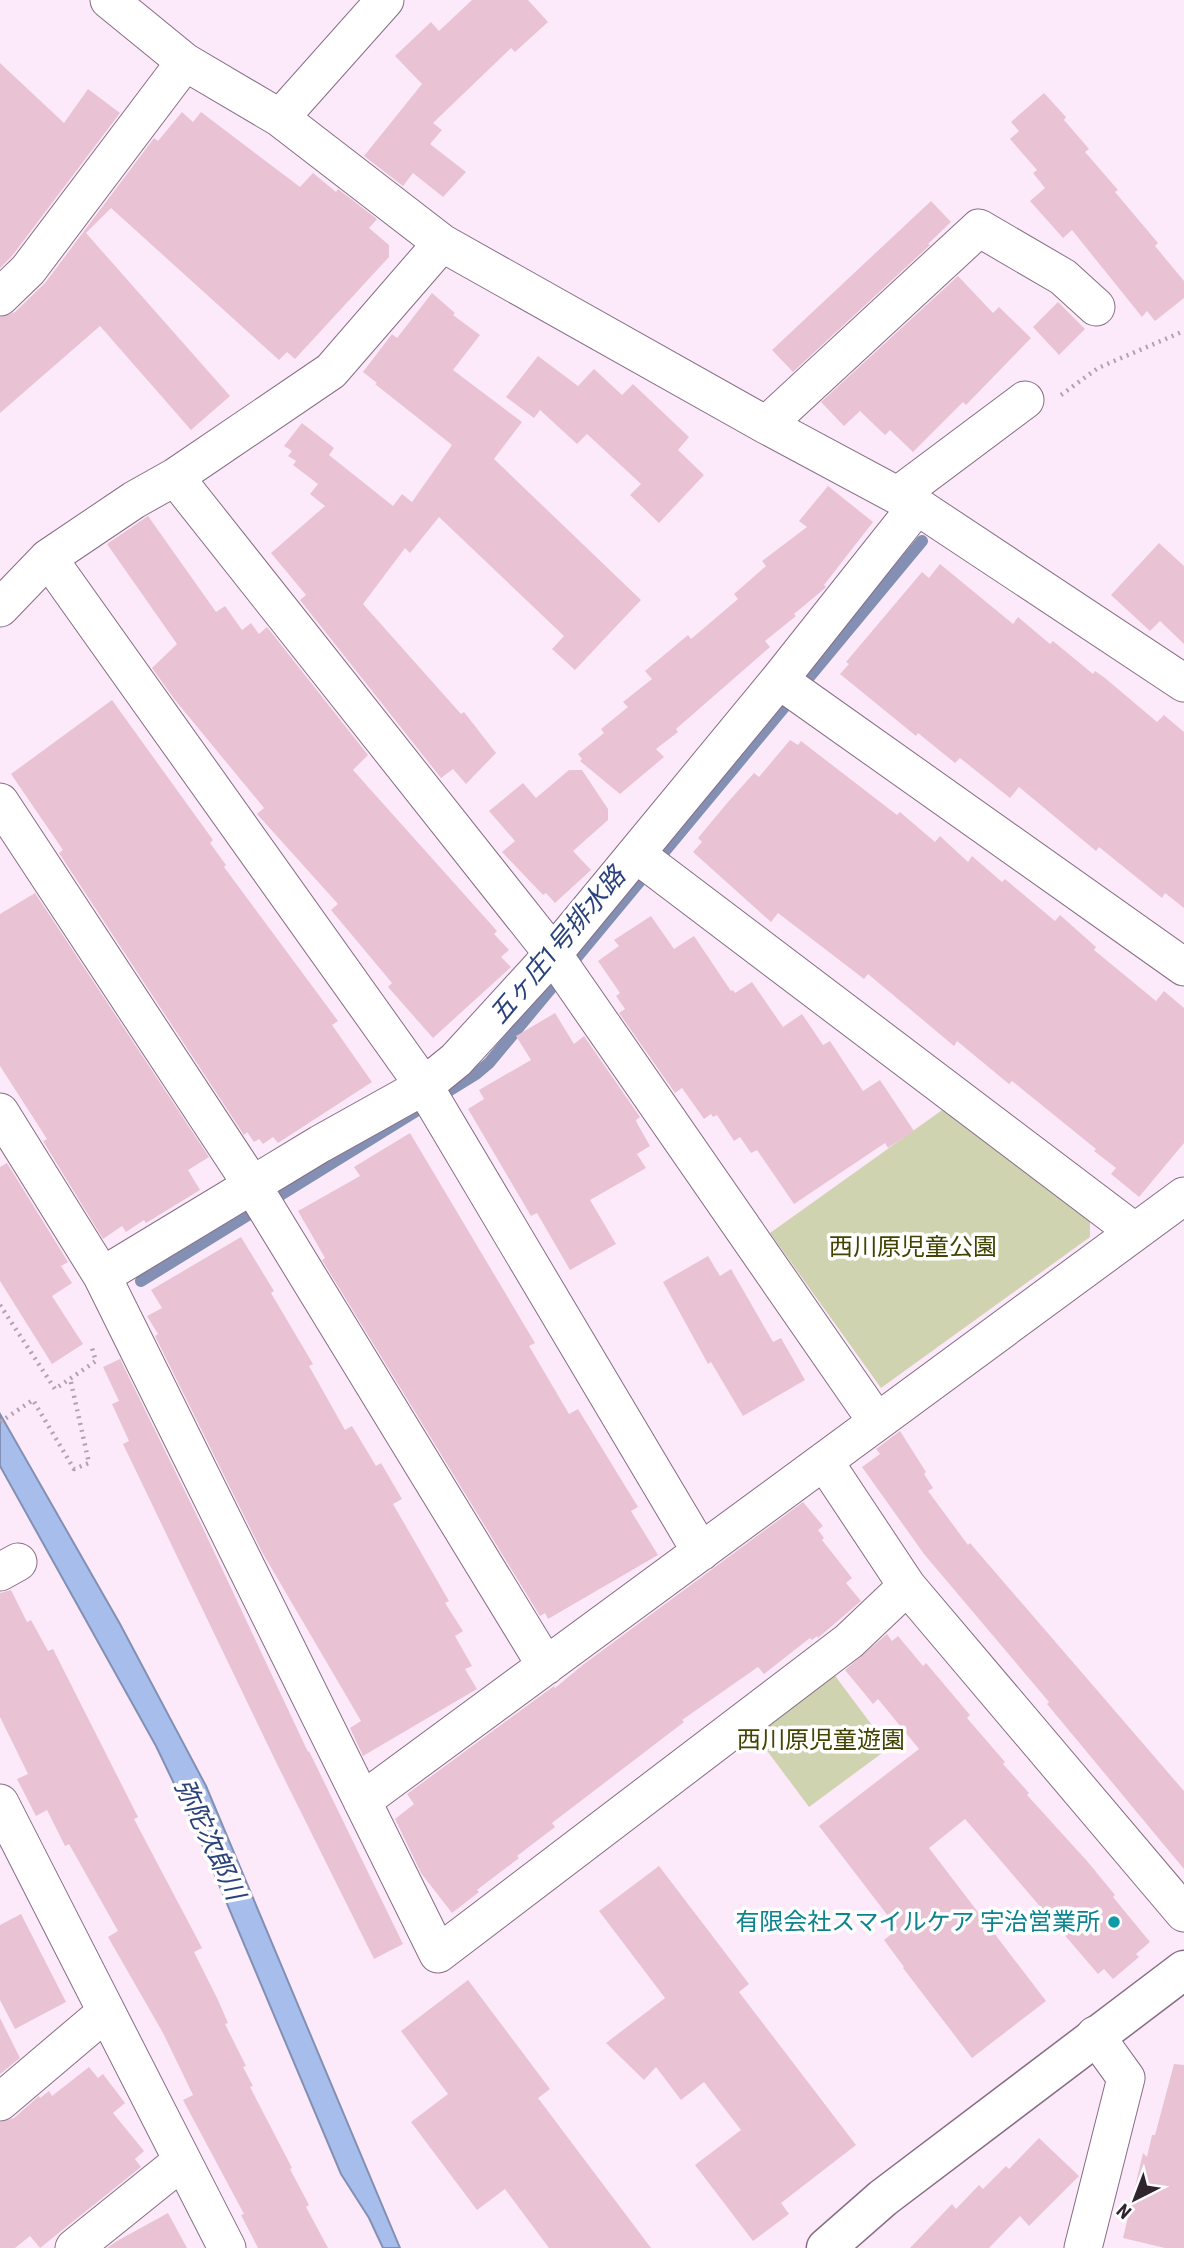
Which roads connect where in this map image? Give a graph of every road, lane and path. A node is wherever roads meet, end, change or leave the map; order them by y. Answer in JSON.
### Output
{"nodes":[{"id":1,"x":109,"y":0,"type":"edge"},
{"id":2,"x":385,"y":0,"type":"edge"},
{"id":3,"x":185,"y":62,"type":"junction"},
{"id":4,"x":280,"y":118,"type":"junction"},
{"id":5,"x":442,"y":243,"type":"junction"},
{"id":6,"x":0,"y":297,"type":"edge"},
{"id":7,"x":1096,"y":307,"type":"dead end"},
{"id":8,"x":1184,"y":331,"type":"edge"},
{"id":9,"x":1025,"y":400,"type":"joint"},
{"id":10,"x":766,"y":425,"type":"junction"},
{"id":11,"x":176,"y":477,"type":"junction"},
{"id":12,"x":908,"y":501,"type":"junction"},
{"id":13,"x":48,"y":558,"type":"junction"},
{"id":14,"x":0,"y":608,"type":"edge"},
{"id":15,"x":1184,"y":683,"type":"edge"},
{"id":16,"x":792,"y":689,"type":"junction"},
{"id":17,"x":0,"y":802,"type":"edge"},
{"id":18,"x":647,"y":863,"type":"junction"},
{"id":19,"x":561,"y":967,"type":"junction"},
{"id":20,"x":1184,"y":967,"type":"edge"},
{"id":21,"x":431,"y":1099,"type":"junction"},
{"id":22,"x":0,"y":1112,"type":"edge"},
{"id":23,"x":1184,"y":1196,"type":"edge"},
{"id":24,"x":261,"y":1200,"type":"junction"},
{"id":25,"x":1135,"y":1232,"type":"junction"},
{"id":26,"x":108,"y":1288,"type":"junction"},
{"id":27,"x":0,"y":1305,"type":"edge"},
{"id":28,"x":70,"y":1378,"type":"junction"},
{"id":29,"x":3,"y":1420,"type":"edge"},
{"id":30,"x":877,"y":1422,"type":"junction"},
{"id":31,"x":824,"y":1461,"type":"junction"},
{"id":32,"x":701,"y":1552,"type":"junction"},
{"id":33,"x":907,"y":1587,"type":"junction"},
{"id":34,"x":546,"y":1666,"type":"junction"},
{"id":35,"x":362,"y":1801,"type":"junction"},
{"id":36,"x":0,"y":1803,"type":"edge"},
{"id":37,"x":1184,"y":1913,"type":"edge"},
{"id":38,"x":1184,"y":1970,"type":"edge"},
{"id":39,"x":106,"y":2012,"type":"junction"},
{"id":40,"x":1095,"y":2035,"type":"junction"},
{"id":41,"x":0,"y":2102,"type":"edge"},
{"id":42,"x":182,"y":2161,"type":"junction"},
{"id":43,"x":74,"y":2248,"type":"edge"},
{"id":44,"x":227,"y":2248,"type":"edge"},
{"id":45,"x":826,"y":2248,"type":"edge"},
{"id":46,"x":1083,"y":2248,"type":"edge"}],
"edges":[{"from":1,"to":3,"type":"street"},
{"from":2,"to":4,"type":"street"},
{"from":3,"to":4,"type":"street"},
{"from":3,"to":6,"type":"street"},
{"from":4,"to":5,"type":"street"},
{"from":5,"to":10,"type":"street"},
{"from":5,"to":11,"type":"street"},
{"from":7,"to":10,"type":"street"},
{"from":8,"to":9,"type":"path"},
{"from":9,"to":12,"type":"street"},
{"from":10,"to":12,"type":"street"},
{"from":11,"to":13,"type":"street"},
{"from":11,"to":19,"type":"street"},
{"from":12,"to":15,"type":"street"},
{"from":12,"to":16,"type":"street"},
{"from":13,"to":14,"type":"street"},
{"from":13,"to":21,"type":"street"},
{"from":16,"to":18,"type":"street"},
{"from":16,"to":20,"type":"street"},
{"from":17,"to":24,"type":"street"},
{"from":18,"to":19,"type":"street"},
{"from":18,"to":25,"type":"street"},
{"from":19,"to":21,"type":"street"},
{"from":19,"to":30,"type":"street"},
{"from":21,"to":24,"type":"street"},
{"from":21,"to":32,"type":"street"},
{"from":22,"to":26,"type":"street"},
{"from":23,"to":25,"type":"street"},
{"from":24,"to":26,"type":"street"},
{"from":24,"to":34,"type":"street"},
{"from":25,"to":30,"type":"street"},
{"from":26,"to":28,"type":"path"},
{"from":26,"to":35,"type":"street"},
{"from":27,"to":28,"type":"path"},
{"from":28,"to":29,"type":"path"},
{"from":30,"to":31,"type":"street"},
{"from":31,"to":32,"type":"street"},
{"from":31,"to":33,"type":"street"},
{"from":32,"to":34,"type":"street"},
{"from":33,"to":35,"type":"street"},
{"from":33,"to":37,"type":"street"},
{"from":34,"to":35,"type":"street"},
{"from":36,"to":39,"type":"street"},
{"from":38,"to":40,"type":"street"},
{"from":39,"to":41,"type":"street"},
{"from":39,"to":42,"type":"street"},
{"from":40,"to":45,"type":"street"},
{"from":40,"to":46,"type":"street"},
{"from":42,"to":43,"type":"street"},
{"from":42,"to":44,"type":"street"}]}
